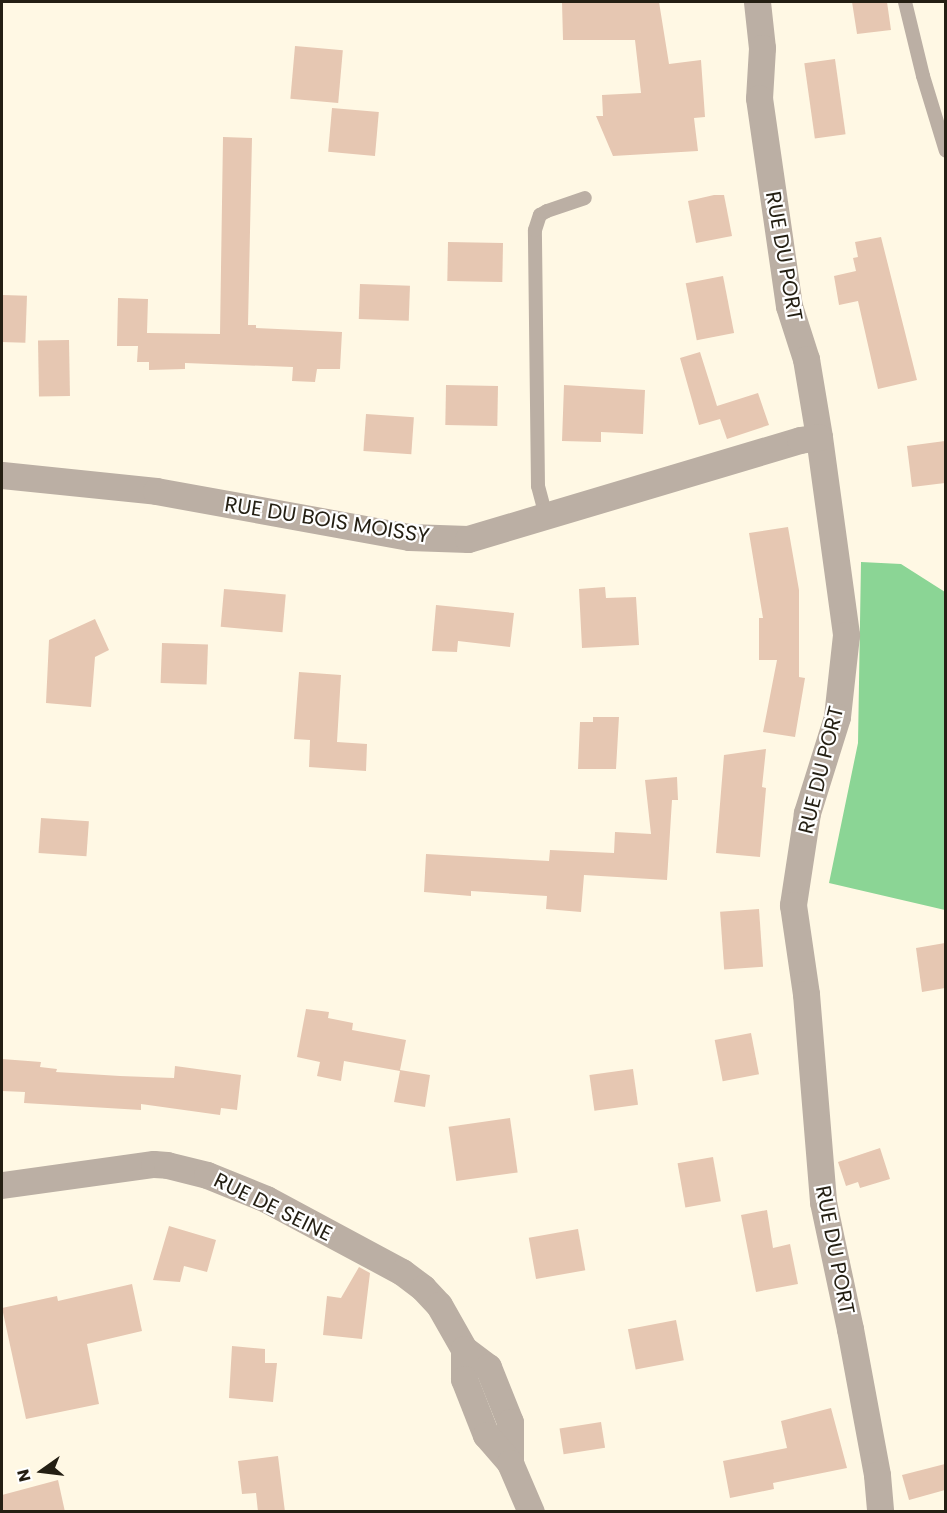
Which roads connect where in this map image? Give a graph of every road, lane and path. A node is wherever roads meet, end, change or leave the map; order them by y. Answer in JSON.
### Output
{"nodes":[{"id":1,"x":757,"y":2,"type":"edge"},
{"id":2,"x":905,"y":2,"type":"edge"},
{"id":3,"x":945,"y":151,"type":"edge"},
{"id":4,"x":585,"y":198,"type":"dead end"},
{"id":5,"x":819,"y":437,"type":"junction"},
{"id":6,"x":2,"y":475,"type":"edge"},
{"id":7,"x":546,"y":516,"type":"junction"},
{"id":8,"x":2,"y":1185,"type":"edge"},
{"id":9,"x":879,"y":1509,"type":"edge"},
{"id":10,"x":531,"y":1512,"type":"edge"}],
"edges":[{"from":1,"to":5,"type":"street","name":"RUE DU PORT"},
{"from":2,"to":3,"type":"lane"},
{"from":4,"to":7,"type":"lane"},
{"from":5,"to":7,"type":"street","name":"RUE DU BOIS MOISSY"},
{"from":5,"to":9,"type":"street","name":"RUE DU PORT"},
{"from":6,"to":7,"type":"street","name":"RUE DU BOIS MOISSY"},
{"from":8,"to":10,"type":"street","name":"RUE DE SEINE"}]}
